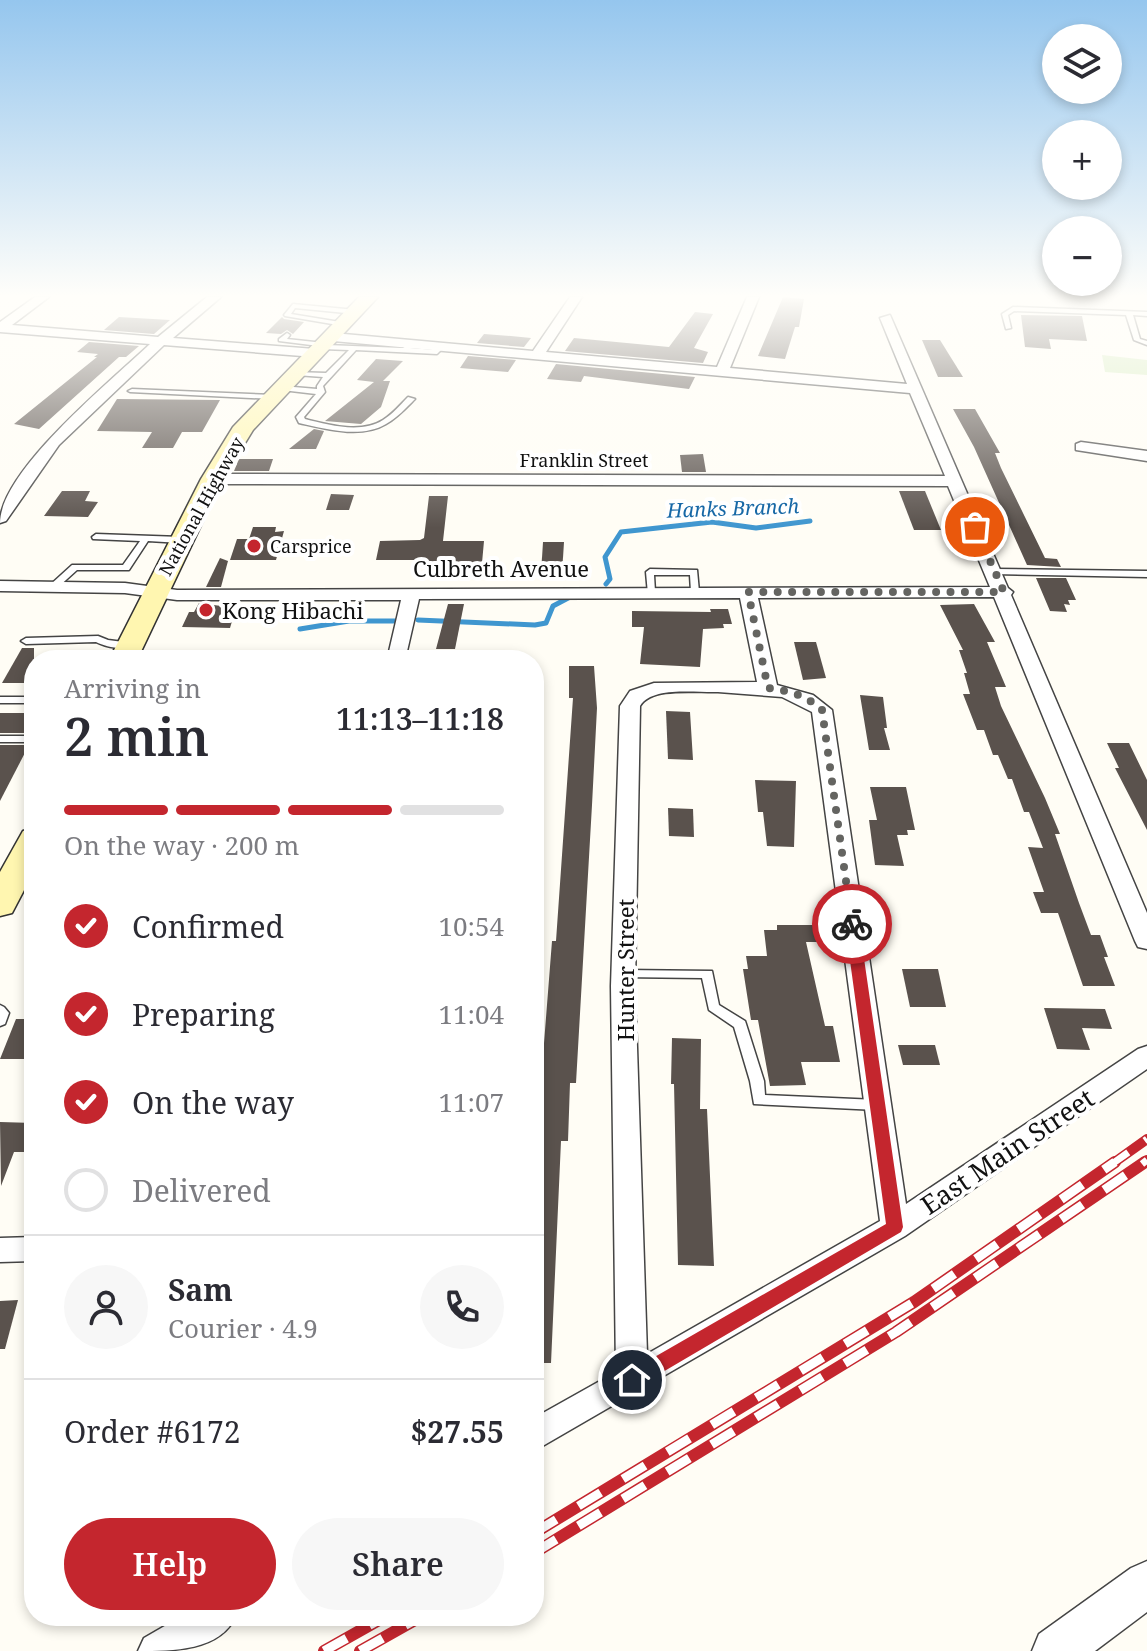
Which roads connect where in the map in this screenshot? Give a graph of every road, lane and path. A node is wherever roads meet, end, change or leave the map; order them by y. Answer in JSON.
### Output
{"nodes":[{"id":1,"x":126,"y":374,"type":"edge"},
{"id":2,"x":293,"y":374,"type":"edge"},
{"id":3,"x":745,"y":374,"type":"edge"},
{"id":4,"x":910,"y":374,"type":"edge"},
{"id":5,"x":328,"y":375,"type":"joint"},
{"id":6,"x":284,"y":386,"type":"junction"},
{"id":7,"x":917,"y":389,"type":"junction"},
{"id":8,"x":132,"y":391,"type":"dead end"},
{"id":9,"x":321,"y":392,"type":"junction"},
{"id":10,"x":411,"y":399,"type":"dead end"},
{"id":11,"x":1081,"y":447,"type":"dead end"},
{"id":12,"x":1147,"y":456,"type":"edge"},
{"id":13,"x":212,"y":479,"type":"junction"},
{"id":14,"x":955,"y":481,"type":"junction"},
{"id":15,"x":0,"y":518,"type":"edge"},
{"id":16,"x":96,"y":537,"type":"dead end"},
{"id":17,"x":145,"y":540,"type":"junction"},
{"id":18,"x":181,"y":540,"type":"junction"},
{"id":19,"x":126,"y":568,"type":"junction"},
{"id":20,"x":995,"y":572,"type":"junction"},
{"id":21,"x":1147,"y":574,"type":"edge"},
{"id":22,"x":0,"y":586,"type":"edge"},
{"id":23,"x":53,"y":587,"type":"junction"},
{"id":24,"x":116,"y":588,"type":"junction"},
{"id":25,"x":155,"y":592,"type":"junction"},
{"id":26,"x":412,"y":592,"type":"junction"},
{"id":27,"x":748,"y":592,"type":"junction"},
{"id":28,"x":1004,"y":592,"type":"junction"},
{"id":29,"x":26,"y":641,"type":"dead end"},
{"id":30,"x":122,"y":650,"type":"edge"},
{"id":31,"x":127,"y":650,"type":"edge"},
{"id":32,"x":398,"y":650,"type":"edge"},
{"id":33,"x":768,"y":688,"type":"junction"},
{"id":34,"x":0,"y":700,"type":"edge"},
{"id":35,"x":24,"y":700,"type":"edge"},
{"id":36,"x":0,"y":739,"type":"edge"},
{"id":37,"x":24,"y":739,"type":"edge"},
{"id":38,"x":24,"y":858,"type":"edge"},
{"id":39,"x":0,"y":905,"type":"edge"},
{"id":40,"x":1147,"y":941,"type":"edge"},
{"id":41,"x":624,"y":974,"type":"junction"},
{"id":42,"x":0,"y":1010,"type":"edge"},
{"id":43,"x":0,"y":1021,"type":"edge"},
{"id":44,"x":1147,"y":1056,"type":"edge"},
{"id":45,"x":877,"y":1105,"type":"junction"},
{"id":46,"x":895,"y":1227,"type":"junction"},
{"id":47,"x":24,"y":1249,"type":"edge"},
{"id":48,"x":0,"y":1250,"type":"edge"},
{"id":49,"x":632,"y":1380,"type":"junction"},
{"id":50,"x":544,"y":1430,"type":"edge"},
{"id":51,"x":1147,"y":1584,"type":"edge"},
{"id":52,"x":194,"y":1626,"type":"edge"},
{"id":53,"x":168,"y":1637,"type":"edge"},
{"id":54,"x":1056,"y":1651,"type":"edge"}],
"edges":[{"from":1,"to":15,"type":"street"},
{"from":2,"to":6,"type":"main road","name":"National Highway"},
{"from":3,"to":7,"type":"street"},
{"from":4,"to":7,"type":"street"},
{"from":5,"to":6,"type":"lane"},
{"from":5,"to":9,"type":"lane"},
{"from":6,"to":8,"type":"lane"},
{"from":6,"to":9,"type":"lane"},
{"from":6,"to":13,"type":"main road","name":"National Highway"},
{"from":7,"to":14,"type":"street"},
{"from":9,"to":10,"type":"lane"},
{"from":11,"to":12,"type":"street"},
{"from":13,"to":14,"type":"street","name":"Franklin Street"},
{"from":13,"to":18,"type":"main road","name":"National Highway"},
{"from":14,"to":20,"type":"street"},
{"from":16,"to":17,"type":"lane"},
{"from":17,"to":18,"type":"lane"},
{"from":17,"to":19,"type":"lane"},
{"from":18,"to":25,"type":"main road","name":"National Highway"},
{"from":19,"to":23,"type":"lane"},
{"from":19,"to":24,"type":"lane"},
{"from":20,"to":21,"type":"lane"},
{"from":20,"to":28,"type":"street"},
{"from":22,"to":23,"type":"street","name":"Culbreth Avenue"},
{"from":23,"to":24,"type":"street","name":"Culbreth Avenue"},
{"from":24,"to":25,"type":"street","name":"Culbreth Avenue"},
{"from":25,"to":26,"type":"street","name":"Culbreth Avenue"},
{"from":25,"to":31,"type":"main road","name":"National Highway"},
{"from":26,"to":27,"type":"street","name":"Culbreth Avenue"},
{"from":26,"to":32,"type":"street"},
{"from":27,"to":28,"type":"street","name":"Culbreth Avenue"},
{"from":27,"to":33,"type":"street"},
{"from":28,"to":40,"type":"street"},
{"from":29,"to":30,"type":"lane"},
{"from":33,"to":41,"type":"street","name":"Hunter Street"},
{"from":33,"to":45,"type":"street"},
{"from":34,"to":35,"type":"lane"},
{"from":36,"to":37,"type":"lane"},
{"from":38,"to":39,"type":"main road"},
{"from":41,"to":45,"type":"lane"},
{"from":41,"to":49,"type":"street","name":"Hunter Street"},
{"from":42,"to":43,"type":"lane"},
{"from":44,"to":46,"type":"street","name":"East Main Street"},
{"from":45,"to":46,"type":"street"},
{"from":46,"to":49,"type":"street","name":"East Main Street"},
{"from":47,"to":48,"type":"street"},
{"from":49,"to":50,"type":"street","name":"East Main Street"},
{"from":51,"to":54,"type":"street"},
{"from":52,"to":53,"type":"street"}]}
